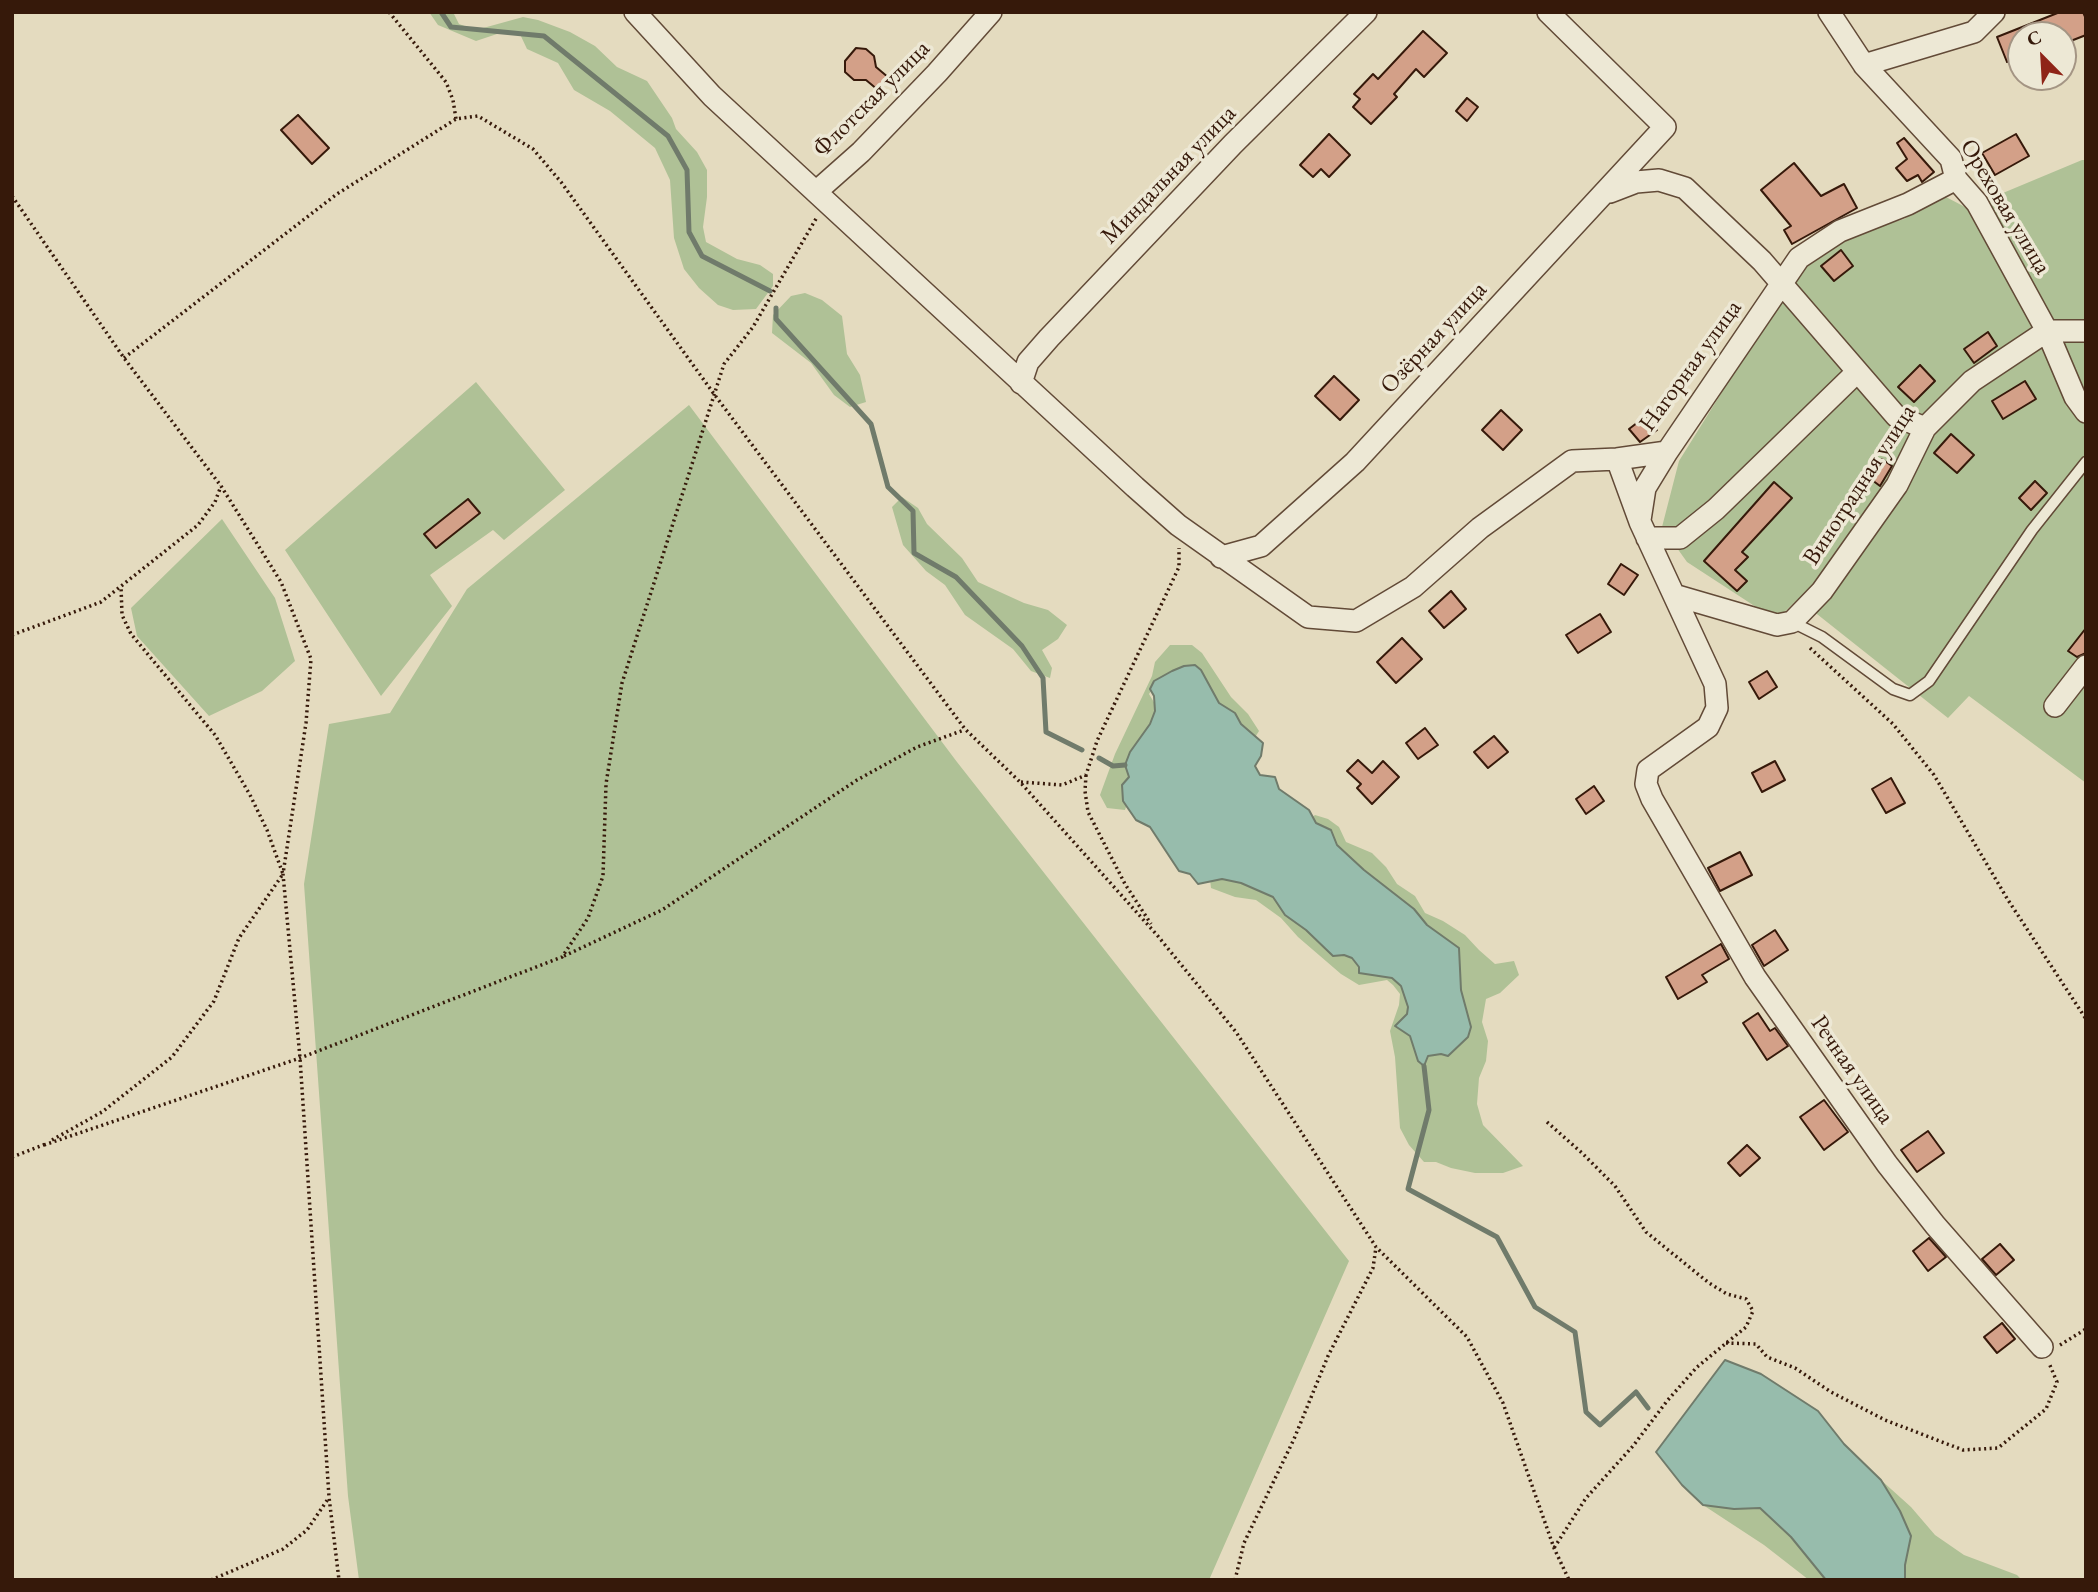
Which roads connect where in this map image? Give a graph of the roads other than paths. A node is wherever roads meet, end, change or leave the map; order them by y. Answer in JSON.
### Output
{"nodes":[{"id":1,"x":635,"y":12,"type":"edge"},
{"id":2,"x":990,"y":12,"type":"edge"},
{"id":3,"x":1366,"y":12,"type":"edge"},
{"id":4,"x":1548,"y":12,"type":"edge"},
{"id":5,"x":1829,"y":12,"type":"edge"},
{"id":6,"x":1994,"y":12,"type":"edge"},
{"id":7,"x":1864,"y":65,"type":"junction"},
{"id":8,"x":1956,"y":179,"type":"junction"},
{"id":9,"x":817,"y":191,"type":"junction"},
{"id":10,"x":1605,"y":194,"type":"junction"},
{"id":11,"x":1781,"y":283,"type":"junction"},
{"id":12,"x":2047,"y":331,"type":"junction"},
{"id":13,"x":2086,"y":331,"type":"edge"},
{"id":14,"x":1857,"y":372,"type":"junction"},
{"id":15,"x":1021,"y":383,"type":"junction"},
{"id":16,"x":2086,"y":412,"type":"edge"},
{"id":17,"x":1925,"y":428,"type":"junction"},
{"id":18,"x":1667,"y":453,"type":"junction"},
{"id":19,"x":1617,"y":459,"type":"junction"},
{"id":20,"x":2086,"y":462,"type":"edge"},
{"id":21,"x":1644,"y":530,"type":"junction"},
{"id":22,"x":1222,"y":557,"type":"junction"},
{"id":23,"x":1674,"y":595,"type":"junction"},
{"id":24,"x":1792,"y":622,"type":"junction"},
{"id":25,"x":2086,"y":666,"type":"edge"},
{"id":26,"x":2055,"y":706,"type":"dead end"},
{"id":27,"x":2042,"y":1347,"type":"road end"}],
"edges":[{"from":1,"to":9,"type":"street"},
{"from":2,"to":9,"type":"street","name":"Флотская улица"},
{"from":3,"to":15,"type":"street","name":"Миндальная улица"},
{"from":4,"to":10,"type":"street","name":"Озёрная улица"},
{"from":5,"to":7,"type":"street","name":"Ореховая улица"},
{"from":6,"to":7,"type":"street"},
{"from":7,"to":8,"type":"street","name":"Ореховая улица"},
{"from":8,"to":11,"type":"street","name":"Нагорная улица"},
{"from":8,"to":12,"type":"street","name":"Ореховая улица"},
{"from":9,"to":15,"type":"street"},
{"from":10,"to":11,"type":"street"},
{"from":10,"to":22,"type":"street","name":"Озёрная улица"},
{"from":11,"to":14,"type":"street"},
{"from":11,"to":18,"type":"street","name":"Нагорная улица"},
{"from":12,"to":13,"type":"street"},
{"from":12,"to":16,"type":"street","name":"Ореховая улица"},
{"from":12,"to":17,"type":"street","name":"Виноградная улица"},
{"from":14,"to":17,"type":"street"},
{"from":14,"to":21,"type":"street"},
{"from":15,"to":22,"type":"street"},
{"from":17,"to":24,"type":"street","name":"Виноградная улица"},
{"from":18,"to":19,"type":"street","name":"Нагорная улица"},
{"from":18,"to":21,"type":"street"},
{"from":19,"to":21,"type":"street"},
{"from":19,"to":22,"type":"street","name":"Нагорная улица"},
{"from":20,"to":24,"type":"lane"},
{"from":21,"to":23,"type":"street"},
{"from":23,"to":24,"type":"street"},
{"from":23,"to":27,"type":"street","name":"Речная улица"},
{"from":25,"to":26,"type":"street"}]}
